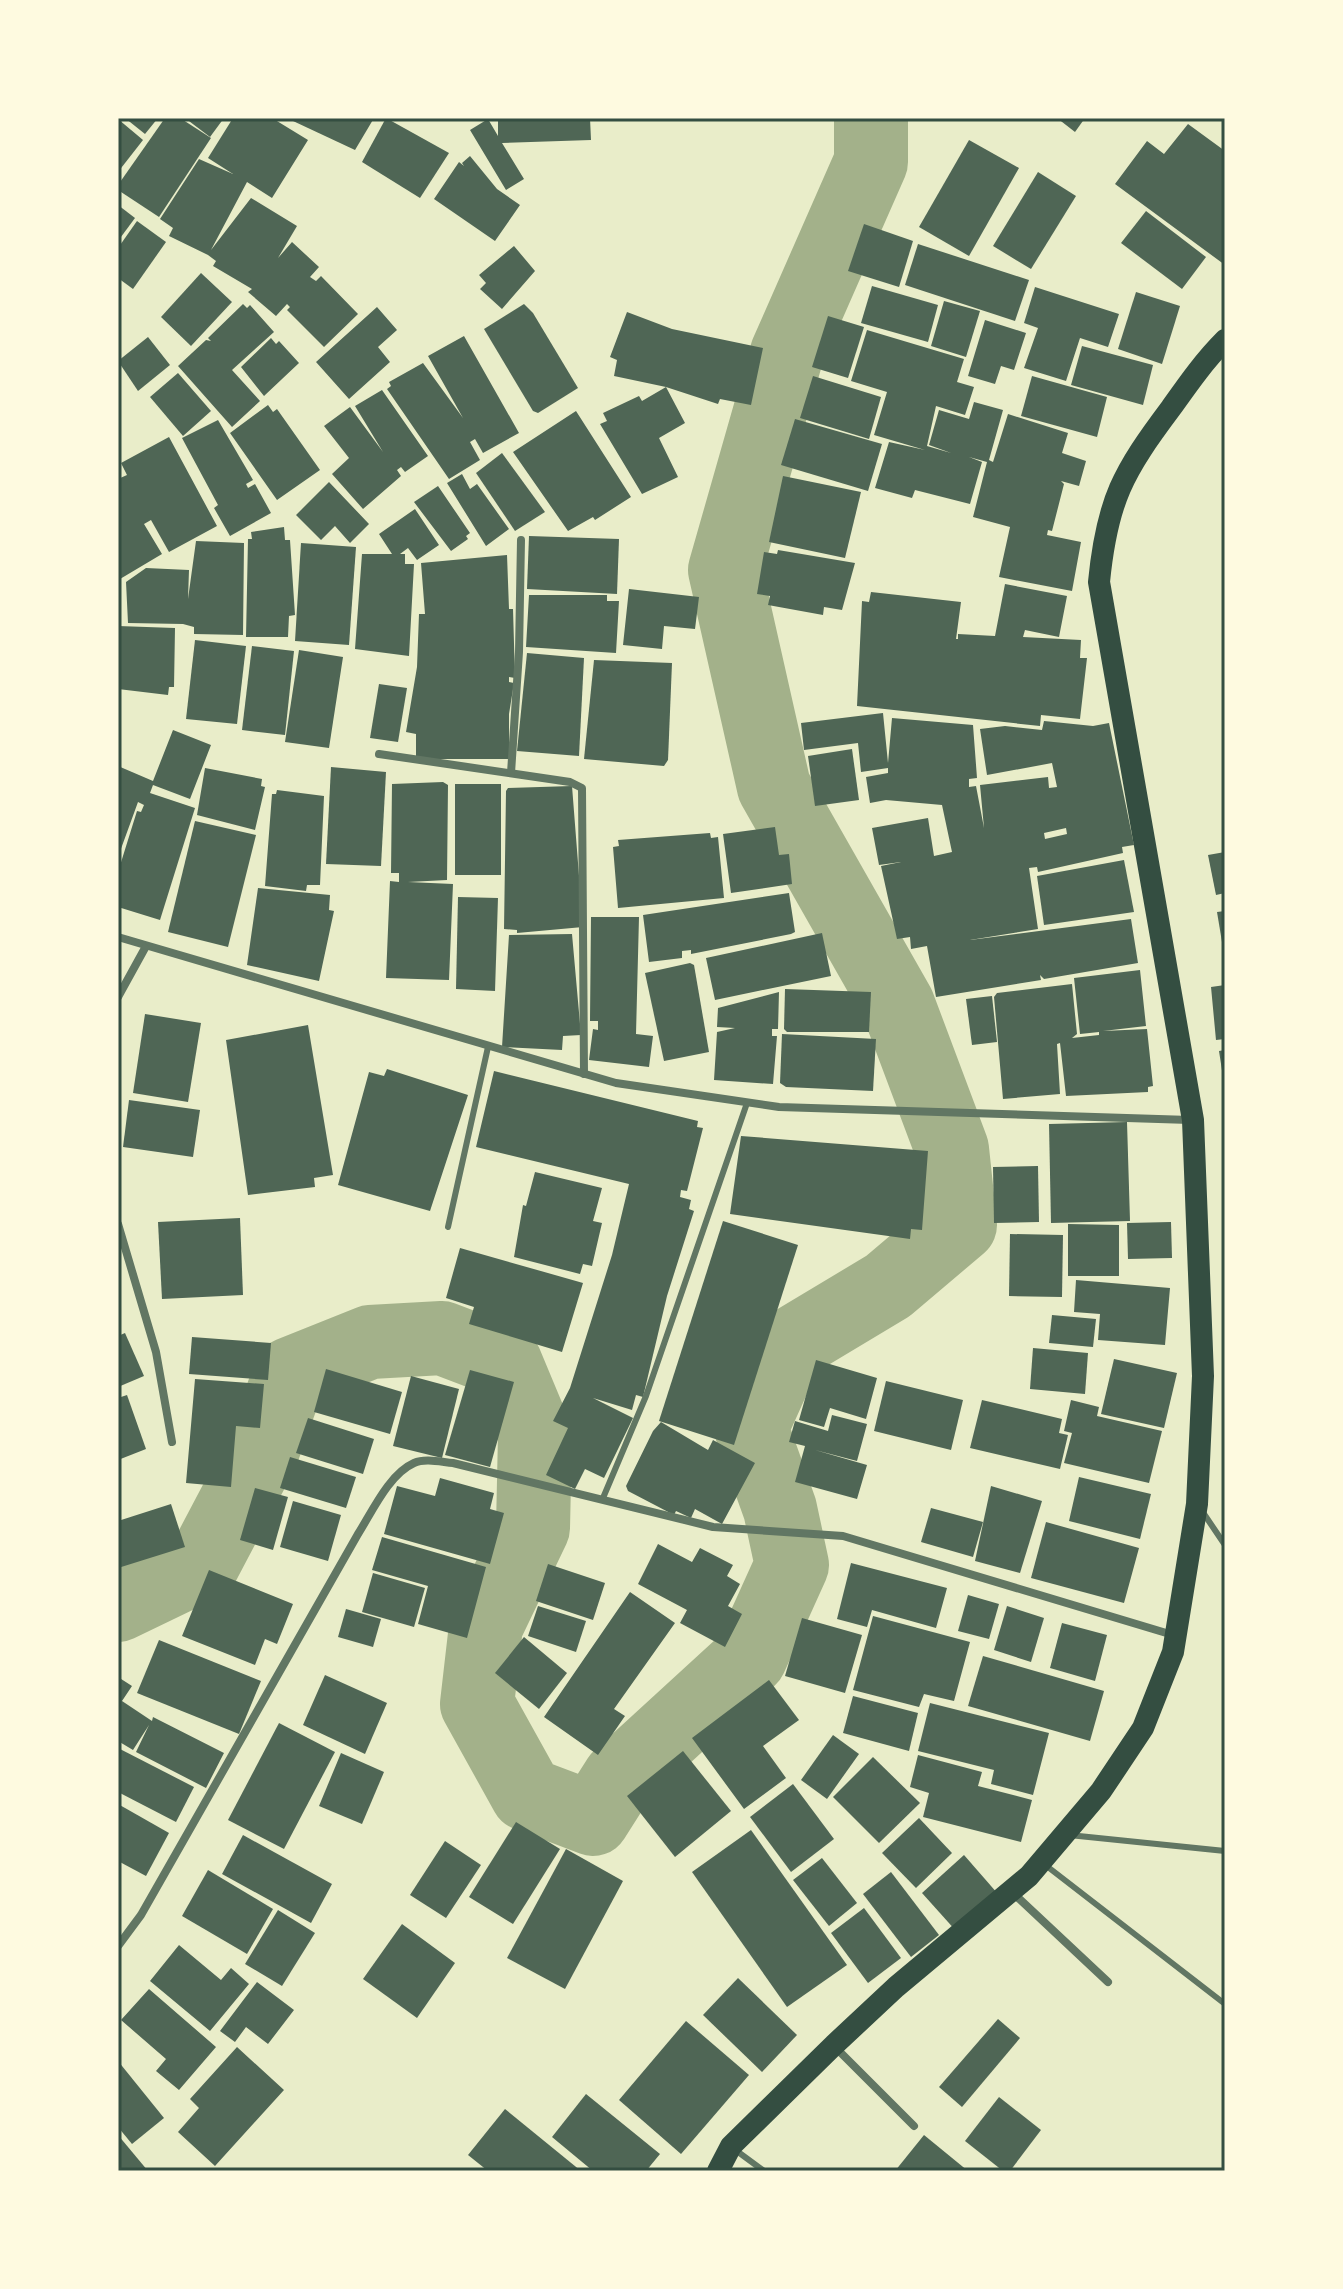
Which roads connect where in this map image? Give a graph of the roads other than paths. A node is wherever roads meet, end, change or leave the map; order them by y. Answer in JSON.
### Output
{"nodes":[{"id":1,"x":1225,"y":340,"type":"edge"},
{"id":2,"x":521,"y":540,"type":"dead end"},
{"id":3,"x":379,"y":754,"type":"dead end"},
{"id":4,"x":511,"y":773,"type":"junction"},
{"id":5,"x":118,"y":937,"type":"edge"},
{"id":6,"x":145,"y":948,"type":"junction"},
{"id":7,"x":118,"y":997,"type":"edge"},
{"id":8,"x":488,"y":1047,"type":"junction"},
{"id":9,"x":584,"y":1074,"type":"junction"},
{"id":10,"x":747,"y":1103,"type":"junction"},
{"id":11,"x":1193,"y":1120,"type":"junction"},
{"id":12,"x":118,"y":1224,"type":"edge"},
{"id":13,"x":448,"y":1227,"type":"dead end"},
{"id":14,"x":172,"y":1442,"type":"dead end"},
{"id":15,"x":603,"y":1498,"type":"junction"},
{"id":16,"x":1197,"y":1504,"type":"junction"},
{"id":17,"x":1225,"y":1545,"type":"edge"},
{"id":18,"x":1176,"y":1636,"type":"junction"},
{"id":19,"x":1064,"y":1835,"type":"junction"},
{"id":20,"x":1225,"y":1851,"type":"edge"},
{"id":21,"x":1041,"y":1861,"type":"junction"},
{"id":22,"x":1011,"y":1891,"type":"junction"},
{"id":23,"x":118,"y":1946,"type":"edge"},
{"id":24,"x":1108,"y":1982,"type":"dead end"},
{"id":25,"x":1225,"y":2004,"type":"edge"},
{"id":26,"x":834,"y":2045,"type":"junction"},
{"id":27,"x":914,"y":2126,"type":"dead end"},
{"id":28,"x":731,"y":2146,"type":"junction"},
{"id":29,"x":718,"y":2171,"type":"edge"},
{"id":30,"x":764,"y":2171,"type":"edge"}],
"edges":[{"from":1,"to":11,"type":"highway"},
{"from":2,"to":4,"type":"street"},
{"from":3,"to":4,"type":"street"},
{"from":4,"to":9,"type":"street"},
{"from":5,"to":6,"type":"street"},
{"from":6,"to":7,"type":"street"},
{"from":6,"to":8,"type":"street"},
{"from":8,"to":9,"type":"street"},
{"from":8,"to":13,"type":"lane"},
{"from":9,"to":10,"type":"street"},
{"from":10,"to":11,"type":"street"},
{"from":10,"to":15,"type":"lane"},
{"from":11,"to":16,"type":"highway"},
{"from":12,"to":14,"type":"street"},
{"from":15,"to":18,"type":"street"},
{"from":15,"to":23,"type":"street"},
{"from":16,"to":17,"type":"lane"},
{"from":16,"to":18,"type":"highway"},
{"from":18,"to":19,"type":"highway"},
{"from":19,"to":20,"type":"lane"},
{"from":19,"to":21,"type":"highway"},
{"from":21,"to":22,"type":"highway"},
{"from":21,"to":25,"type":"lane"},
{"from":22,"to":24,"type":"street"},
{"from":22,"to":26,"type":"highway"},
{"from":26,"to":27,"type":"street"},
{"from":26,"to":28,"type":"highway"},
{"from":28,"to":29,"type":"highway"},
{"from":28,"to":30,"type":"lane"}]}
